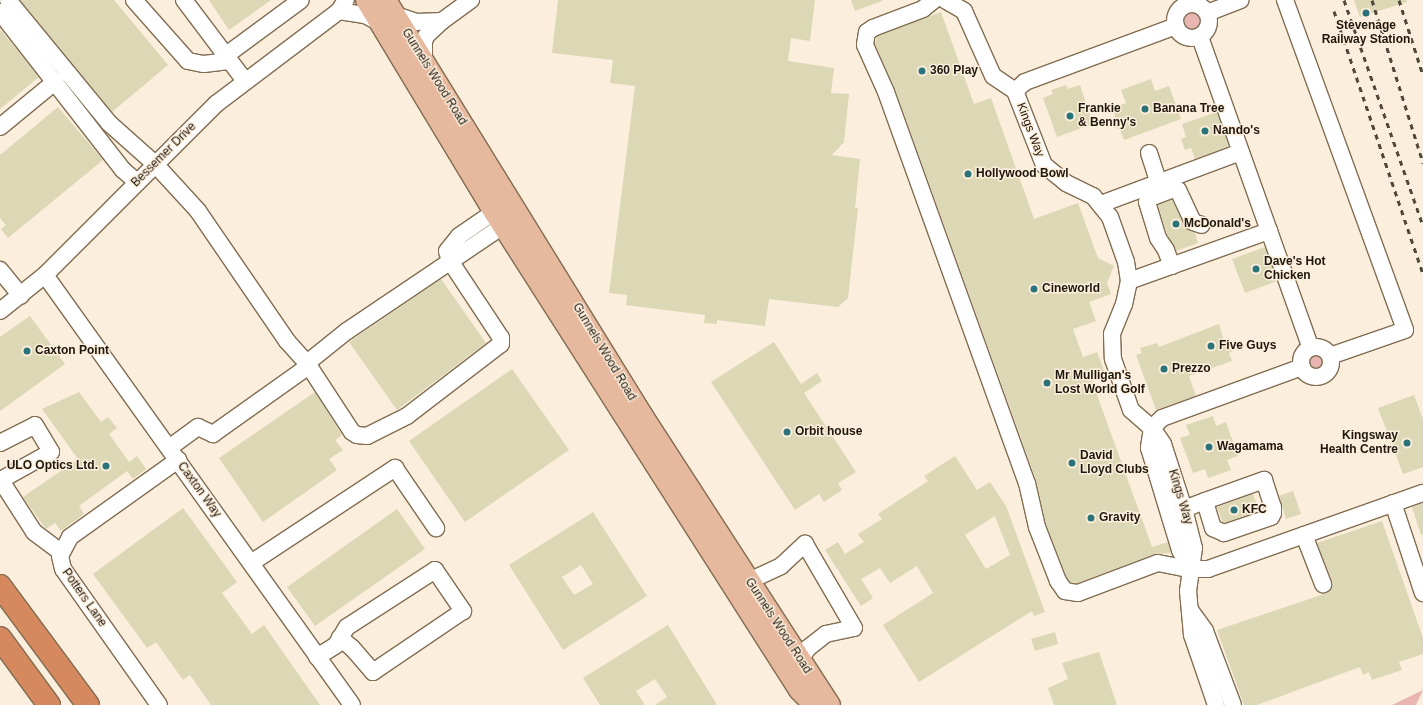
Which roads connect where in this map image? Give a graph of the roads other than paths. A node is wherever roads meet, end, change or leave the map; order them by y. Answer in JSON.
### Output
{"nodes":[{"id":1,"x":8,"y":0,"type":"edge"},
{"id":2,"x":134,"y":0,"type":"edge"},
{"id":3,"x":184,"y":0,"type":"edge"},
{"id":4,"x":301,"y":0,"type":"edge"},
{"id":5,"x":366,"y":0,"type":"edge"},
{"id":6,"x":471,"y":0,"type":"edge"},
{"id":7,"x":934,"y":0,"type":"edge"},
{"id":8,"x":945,"y":0,"type":"edge"},
{"id":9,"x":1241,"y":0,"type":"edge"},
{"id":10,"x":1285,"y":0,"type":"edge"},
{"id":11,"x":343,"y":6,"type":"edge"},
{"id":12,"x":0,"y":12,"type":"edge"},
{"id":13,"x":387,"y":13,"type":"edge"},
{"id":14,"x":1207,"y":13,"type":"junction"},
{"id":15,"x":442,"y":21,"type":"junction"},
{"id":16,"x":1176,"y":26,"type":"junction"},
{"id":17,"x":1200,"y":37,"type":"junction"},
{"id":18,"x":227,"y":58,"type":"junction"},
{"id":19,"x":424,"y":60,"type":"junction"},
{"id":20,"x":56,"y":81,"type":"junction"},
{"id":21,"x":245,"y":81,"type":"junction"},
{"id":22,"x":1015,"y":91,"type":"junction"},
{"id":23,"x":0,"y":128,"type":"edge"},
{"id":24,"x":1241,"y":152,"type":"junction"},
{"id":25,"x":1149,"y":153,"type":"dead end"},
{"id":26,"x":155,"y":164,"type":"junction"},
{"id":27,"x":137,"y":182,"type":"junction"},
{"id":28,"x":1159,"y":182,"type":"junction"},
{"id":29,"x":1101,"y":204,"type":"junction"},
{"id":30,"x":499,"y":218,"type":"junction"},
{"id":31,"x":1202,"y":225,"type":"dead end"},
{"id":32,"x":1269,"y":231,"type":"junction"},
{"id":33,"x":459,"y":236,"type":"junction"},
{"id":34,"x":468,"y":249,"type":"junction"},
{"id":35,"x":450,"y":260,"type":"junction"},
{"id":36,"x":1172,"y":266,"type":"junction"},
{"id":37,"x":0,"y":270,"type":"edge"},
{"id":38,"x":45,"y":275,"type":"junction"},
{"id":39,"x":1129,"y":281,"type":"junction"},
{"id":40,"x":21,"y":296,"type":"junction"},
{"id":41,"x":0,"y":311,"type":"edge"},
{"id":42,"x":1311,"y":348,"type":"junction"},
{"id":43,"x":1330,"y":356,"type":"junction"},
{"id":44,"x":307,"y":363,"type":"junction"},
{"id":45,"x":1302,"y":367,"type":"junction"},
{"id":46,"x":1152,"y":428,"type":"junction"},
{"id":47,"x":0,"y":443,"type":"edge"},
{"id":48,"x":173,"y":454,"type":"junction"},
{"id":49,"x":0,"y":479,"type":"edge"},
{"id":50,"x":1423,"y":493,"type":"edge"},
{"id":51,"x":1205,"y":501,"type":"dead end"},
{"id":52,"x":1393,"y":503,"type":"junction"},
{"id":53,"x":1184,"y":509,"type":"junction"},
{"id":54,"x":436,"y":528,"type":"dead end"},
{"id":55,"x":1304,"y":535,"type":"junction"},
{"id":56,"x":61,"y":552,"type":"junction"},
{"id":57,"x":251,"y":563,"type":"junction"},
{"id":58,"x":1190,"y":569,"type":"junction"},
{"id":59,"x":749,"y":581,"type":"junction"},
{"id":60,"x":1324,"y":584,"type":"dead end"},
{"id":61,"x":0,"y":586,"type":"edge"},
{"id":62,"x":1423,"y":593,"type":"edge"},
{"id":63,"x":1190,"y":610,"type":"junction"},
{"id":64,"x":0,"y":638,"type":"edge"},
{"id":65,"x":340,"y":638,"type":"junction"},
{"id":66,"x":318,"y":657,"type":"junction"},
{"id":67,"x":800,"y":660,"type":"junction"},
{"id":68,"x":801,"y":698,"type":"edge"},
{"id":69,"x":825,"y":704,"type":"edge"},
{"id":70,"x":49,"y":705,"type":"edge"},
{"id":71,"x":88,"y":705,"type":"edge"},
{"id":72,"x":159,"y":705,"type":"edge"},
{"id":73,"x":352,"y":705,"type":"edge"},
{"id":74,"x":1216,"y":705,"type":"edge"},
{"id":75,"x":1233,"y":705,"type":"edge"}],
"edges":[{"from":1,"to":26,"type":"street"},
{"from":2,"to":18,"type":"street"},
{"from":3,"to":18,"type":"street"},
{"from":4,"to":18,"type":"street"},
{"from":5,"to":13,"type":"main road","name":"Gunnels Wood Road"},
{"from":6,"to":15,"type":"street"},
{"from":7,"to":58,"type":"street"},
{"from":8,"to":22,"type":"street","name":"Kings Way"},
{"from":9,"to":14,"type":"street"},
{"from":10,"to":43,"type":"street"},
{"from":11,"to":13,"type":"street","name":"Bessemer Drive"},
{"from":11,"to":21,"type":"street","name":"Bessemer Drive"},
{"from":12,"to":20,"type":"street"},
{"from":13,"to":15,"type":"street","name":"Bessemer Drive"},
{"from":13,"to":19,"type":"main road","name":"Gunnels Wood Road"},
{"from":13,"to":30,"type":"main road","name":"Gunnels Wood Road"},
{"from":14,"to":16,"type":"street"},
{"from":14,"to":17,"type":"street"},
{"from":15,"to":19,"type":"street"},
{"from":16,"to":17,"type":"street"},
{"from":16,"to":22,"type":"street"},
{"from":17,"to":24,"type":"street"},
{"from":18,"to":21,"type":"street"},
{"from":19,"to":59,"type":"main road","name":"Gunnels Wood Road"},
{"from":20,"to":23,"type":"street"},
{"from":20,"to":27,"type":"street"},
{"from":21,"to":26,"type":"street","name":"Bessemer Drive"},
{"from":22,"to":29,"type":"street","name":"Kings Way"},
{"from":24,"to":28,"type":"street"},
{"from":24,"to":32,"type":"street"},
{"from":25,"to":28,"type":"street"},
{"from":26,"to":27,"type":"street","name":"Bessemer Drive"},
{"from":26,"to":44,"type":"street"},
{"from":27,"to":38,"type":"street","name":"Bessemer Drive"},
{"from":28,"to":29,"type":"street"},
{"from":29,"to":39,"type":"street","name":"Kings Way"},
{"from":30,"to":33,"type":"street"},
{"from":30,"to":34,"type":"street"},
{"from":30,"to":68,"type":"main road","name":"Gunnels Wood Road"},
{"from":31,"to":36,"type":"street"},
{"from":32,"to":36,"type":"street"},
{"from":32,"to":42,"type":"street"},
{"from":33,"to":34,"type":"street"},
{"from":33,"to":35,"type":"street"},
{"from":34,"to":35,"type":"street"},
{"from":35,"to":44,"type":"street"},
{"from":35,"to":44,"type":"street"},
{"from":36,"to":39,"type":"street"},
{"from":37,"to":40,"type":"street"},
{"from":38,"to":40,"type":"street","name":"Bessemer Drive"},
{"from":38,"to":48,"type":"street","name":"Caxton Way"},
{"from":39,"to":46,"type":"street","name":"Kings Way"},
{"from":40,"to":41,"type":"street","name":"Bessemer Drive"},
{"from":42,"to":43,"type":"street"},
{"from":42,"to":45,"type":"street"},
{"from":43,"to":45,"type":"street"},
{"from":44,"to":48,"type":"street","name":"Potters Lane"},
{"from":45,"to":46,"type":"street"},
{"from":46,"to":53,"type":"street","name":"Kings Way"},
{"from":46,"to":58,"type":"street","name":"Kings Way"},
{"from":47,"to":49,"type":"street"},
{"from":48,"to":56,"type":"street","name":"Potters Lane"},
{"from":48,"to":57,"type":"street","name":"Caxton Way"},
{"from":49,"to":56,"type":"street"},
{"from":50,"to":52,"type":"street"},
{"from":51,"to":53,"type":"street"},
{"from":52,"to":55,"type":"street"},
{"from":52,"to":62,"type":"street"},
{"from":53,"to":58,"type":"street","name":"Kings Way"},
{"from":54,"to":57,"type":"street"},
{"from":55,"to":58,"type":"street"},
{"from":55,"to":60,"type":"street"},
{"from":56,"to":72,"type":"street","name":"Potters Lane"},
{"from":57,"to":66,"type":"street","name":"Caxton Way"},
{"from":58,"to":63,"type":"street","name":"Kings Way"},
{"from":59,"to":67,"type":"main road","name":"Gunnels Wood Road"},
{"from":59,"to":67,"type":"street"},
{"from":61,"to":71,"type":"highway"},
{"from":63,"to":74,"type":"street","name":"Kings Way"},
{"from":63,"to":75,"type":"street"},
{"from":64,"to":70,"type":"highway"},
{"from":65,"to":65,"type":"street"},
{"from":65,"to":66,"type":"street"},
{"from":66,"to":73,"type":"street","name":"Caxton Way"},
{"from":67,"to":69,"type":"main road","name":"Gunnels Wood Road"},
{"from":68,"to":69,"type":"main road","name":"Gunnels Wood Road"}]}
